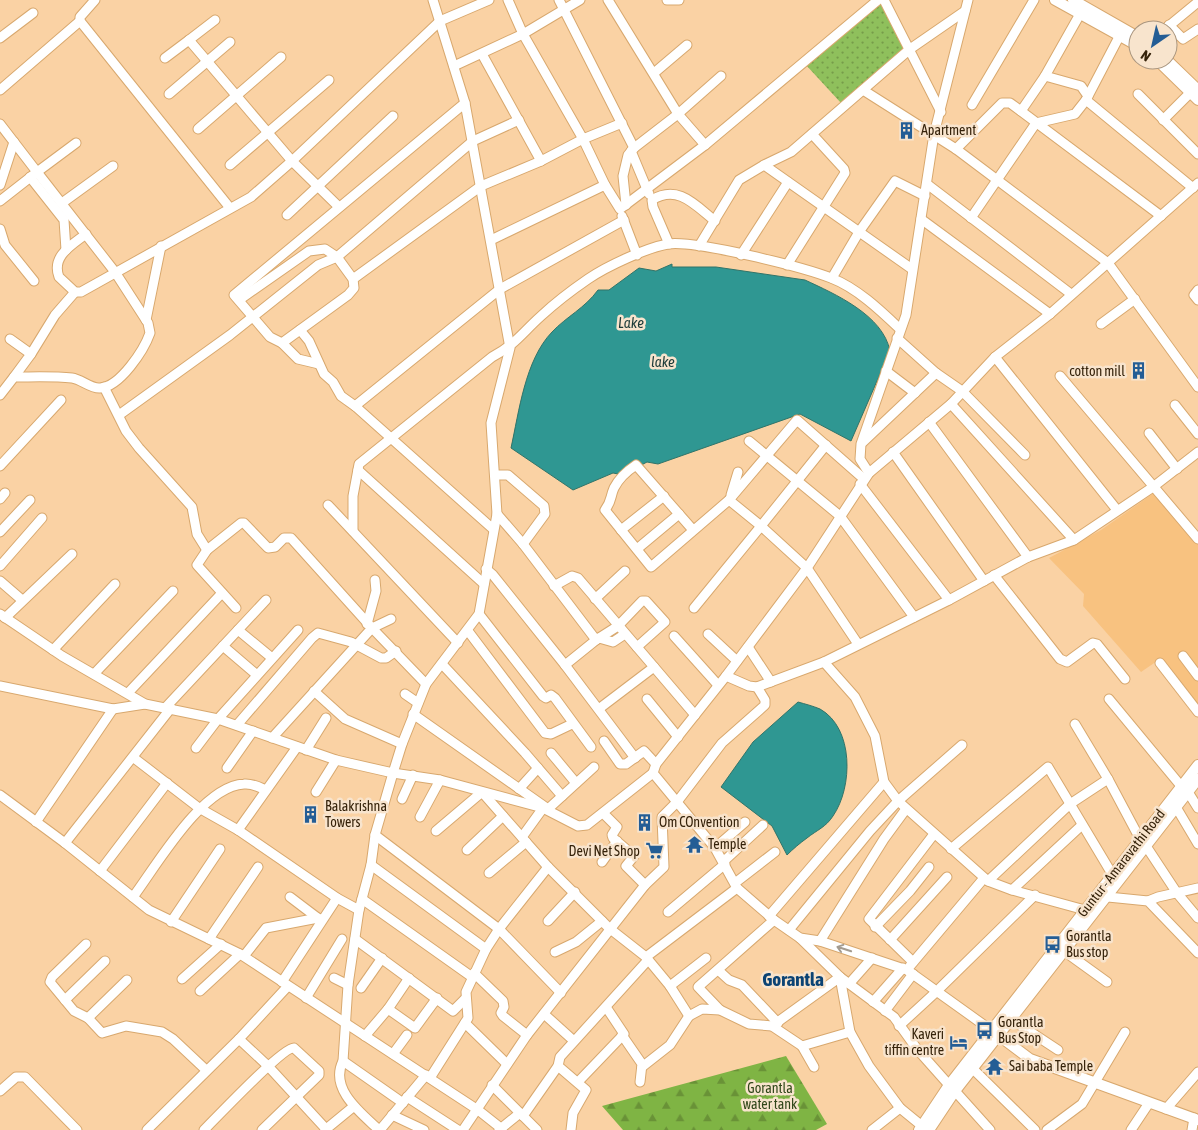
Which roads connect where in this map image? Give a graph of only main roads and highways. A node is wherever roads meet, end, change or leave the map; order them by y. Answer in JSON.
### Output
{"nodes":[{"id":1,"x":1064,"y":1,"type":"edge"},
{"id":2,"x":1084,"y":7,"type":"edge"},
{"id":3,"x":1128,"y":31,"type":"edge"},
{"id":4,"x":1128,"y":40,"type":"edge"},
{"id":5,"x":1168,"y":70,"type":"edge"},
{"id":6,"x":1176,"y":70,"type":"edge"},
{"id":7,"x":1196,"y":94,"type":"edge"},
{"id":8,"x":1198,"y":765,"type":"edge"},
{"id":9,"x":1198,"y":779,"type":"edge"},
{"id":10,"x":1184,"y":789,"type":"junction"},
{"id":11,"x":1143,"y":842,"type":"junction"},
{"id":12,"x":996,"y":1030,"type":"junction"},
{"id":13,"x":952,"y":1088,"type":"junction"},
{"id":14,"x":1196,"y":1119,"type":"edge"},
{"id":15,"x":923,"y":1129,"type":"edge"}],
"edges":[{"from":1,"to":2,"type":"main road"},
{"from":2,"to":3,"type":"main road"},
{"from":2,"to":4,"type":"main road"},
{"from":5,"to":7,"type":"main road"},
{"from":6,"to":7,"type":"main road"},
{"from":8,"to":10,"type":"main road","name":"Guntur - Amaravathi Road"},
{"from":9,"to":10,"type":"main road","name":"Guntur - Amaravathi Road"},
{"from":10,"to":11,"type":"main road","name":"Guntur - Amaravathi Road"},
{"from":10,"to":11,"type":"main road","name":"Guntur - Amaravathi Road"},
{"from":11,"to":12,"type":"main road","name":"Guntur - Amaravathi Road"},
{"from":11,"to":12,"type":"main road","name":"Guntur - Amaravathi Road"},
{"from":12,"to":13,"type":"main road","name":"Guntur - Amaravathi Road"},
{"from":12,"to":13,"type":"main road","name":"Guntur - Amaravathi Road"},
{"from":12,"to":14,"type":"main road"},
{"from":13,"to":15,"type":"main road","name":"Guntur - Amaravathi Road"}]}
